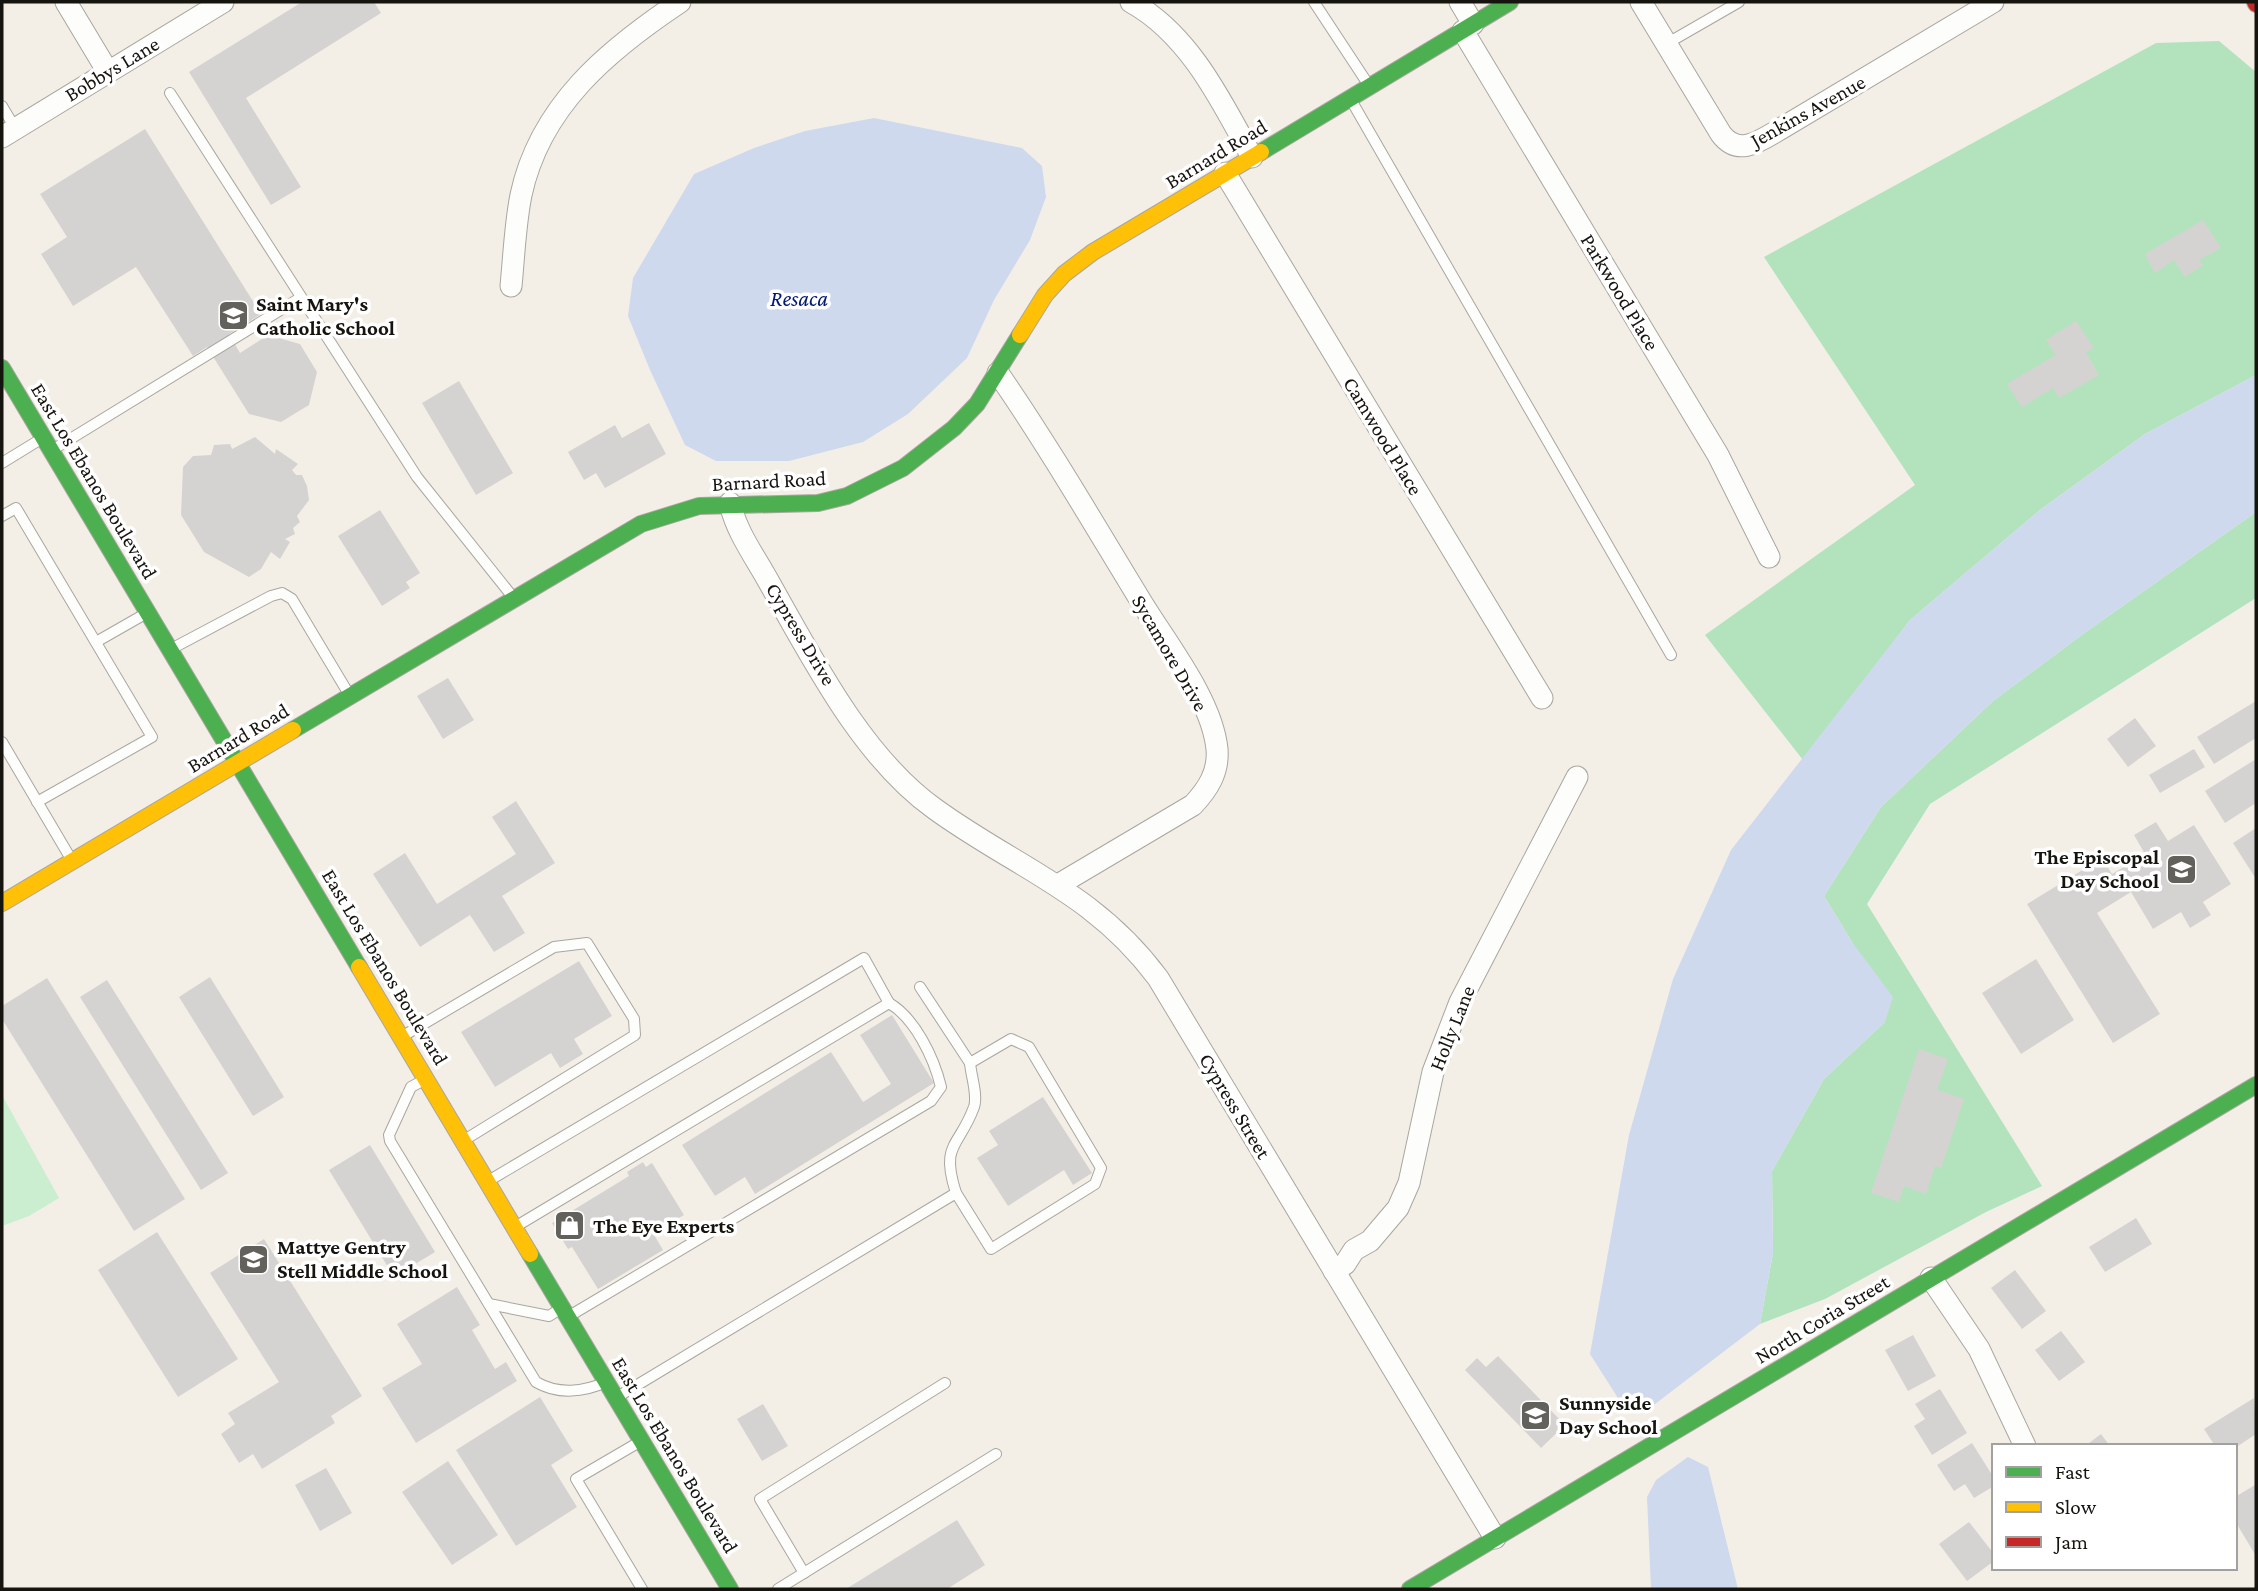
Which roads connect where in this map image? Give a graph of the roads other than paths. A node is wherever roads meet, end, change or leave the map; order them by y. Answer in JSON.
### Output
{"nodes":[{"id":1,"x":66,"y":2,"type":"edge"},
{"id":2,"x":1130,"y":2,"type":"edge"},
{"id":3,"x":1314,"y":2,"type":"edge"},
{"id":4,"x":1460,"y":2,"type":"edge"},
{"id":5,"x":1510,"y":2,"type":"edge"},
{"id":6,"x":1641,"y":2,"type":"edge"},
{"id":7,"x":1740,"y":2,"type":"edge"},
{"id":8,"x":1993,"y":2,"type":"edge"},
{"id":9,"x":217,"y":3,"type":"edge"},
{"id":10,"x":676,"y":3,"type":"edge"},
{"id":11,"x":1468,"y":27,"type":"junction"},
{"id":12,"x":1666,"y":44,"type":"junction"},
{"id":13,"x":108,"y":72,"type":"junction"},
{"id":14,"x":1369,"y":86,"type":"junction"},
{"id":15,"x":170,"y":93,"type":"dead end"},
{"id":16,"x":1350,"y":98,"type":"junction"},
{"id":17,"x":2,"y":106,"type":"edge"},
{"id":18,"x":8,"y":132,"type":"edge"},
{"id":19,"x":1252,"y":157,"type":"junction"},
{"id":20,"x":1225,"y":173,"type":"junction"},
{"id":21,"x":511,"y":286,"type":"dead end"},
{"id":22,"x":300,"y":298,"type":"junction"},
{"id":23,"x":2,"y":368,"type":"edge"},
{"id":24,"x":998,"y":373,"type":"junction"},
{"id":25,"x":48,"y":444,"type":"junction"},
{"id":26,"x":2,"y":463,"type":"edge"},
{"id":27,"x":730,"y":503,"type":"junction"},
{"id":28,"x":2,"y":516,"type":"edge"},
{"id":29,"x":1769,"y":557,"type":"dead end"},
{"id":30,"x":514,"y":598,"type":"junction"},
{"id":31,"x":148,"y":611,"type":"junction"},
{"id":32,"x":96,"y":642,"type":"junction"},
{"id":33,"x":170,"y":649,"type":"junction"},
{"id":34,"x":1671,"y":655,"type":"dead end"},
{"id":35,"x":351,"y":696,"type":"junction"},
{"id":36,"x":1542,"y":698,"type":"dead end"},
{"id":37,"x":2,"y":742,"type":"edge"},
{"id":38,"x":882,"y":759,"type":"joint"},
{"id":39,"x":239,"y":763,"type":"junction"},
{"id":40,"x":1577,"y":777,"type":"dead end"},
{"id":41,"x":37,"y":802,"type":"junction"},
{"id":42,"x":73,"y":861,"type":"junction"},
{"id":43,"x":1058,"y":885,"type":"junction"},
{"id":44,"x":2,"y":904,"type":"edge"},
{"id":45,"x":919,"y":987,"type":"dead end"},
{"id":46,"x":889,"y":1003,"type":"junction"},
{"id":47,"x":402,"y":1037,"type":"junction"},
{"id":48,"x":970,"y":1063,"type":"junction"},
{"id":49,"x":426,"y":1079,"type":"junction"},
{"id":50,"x":2256,"y":1085,"type":"edge"},
{"id":51,"x":464,"y":1141,"type":"junction"},
{"id":52,"x":488,"y":1181,"type":"junction"},
{"id":53,"x":956,"y":1193,"type":"junction"},
{"id":54,"x":515,"y":1227,"type":"junction"},
{"id":55,"x":1334,"y":1271,"type":"junction"},
{"id":56,"x":1931,"y":1278,"type":"junction"},
{"id":57,"x":489,"y":1304,"type":"junction"},
{"id":58,"x":566,"y":1312,"type":"junction"},
{"id":59,"x":607,"y":1382,"type":"junction"},
{"id":60,"x":945,"y":1383,"type":"dead end"},
{"id":61,"x":616,"y":1397,"type":"junction"},
{"id":62,"x":642,"y":1441,"type":"junction"},
{"id":63,"x":2024,"y":1444,"type":"edge"},
{"id":64,"x":996,"y":1454,"type":"dead end"},
{"id":65,"x":1495,"y":1538,"type":"junction"},
{"id":66,"x":804,"y":1573,"type":"junction"},
{"id":67,"x":725,"y":1588,"type":"edge"},
{"id":68,"x":642,"y":1589,"type":"edge"},
{"id":69,"x":778,"y":1589,"type":"edge"},
{"id":70,"x":1410,"y":1589,"type":"edge"}],
"edges":[{"from":1,"to":13,"type":"street"},
{"from":2,"to":19,"type":"street"},
{"from":3,"to":14,"type":"lane"},
{"from":4,"to":11,"type":"street","name":"Parkwood Place"},
{"from":5,"to":11,"type":"street","name":"Barnard Road"},
{"from":6,"to":12,"type":"street","name":"Jenkins Avenue"},
{"from":7,"to":12,"type":"lane"},
{"from":8,"to":12,"type":"street","name":"Jenkins Avenue"},
{"from":9,"to":13,"type":"street","name":"Bobbys Lane"},
{"from":10,"to":21,"type":"street"},
{"from":11,"to":14,"type":"street","name":"Barnard Road"},
{"from":11,"to":29,"type":"street","name":"Parkwood Place"},
{"from":13,"to":18,"type":"street","name":"Bobbys Lane"},
{"from":14,"to":16,"type":"street","name":"Barnard Road"},
{"from":15,"to":22,"type":"lane"},
{"from":16,"to":19,"type":"street","name":"Barnard Road"},
{"from":16,"to":34,"type":"lane"},
{"from":17,"to":18,"type":"lane"},
{"from":19,"to":20,"type":"street","name":"Barnard Road"},
{"from":20,"to":24,"type":"street","name":"Barnard Road"},
{"from":20,"to":36,"type":"street","name":"Camwood Place"},
{"from":22,"to":25,"type":"lane"},
{"from":22,"to":30,"type":"lane"},
{"from":23,"to":25,"type":"street","name":"East Los Ebanos Boulevard"},
{"from":24,"to":27,"type":"street","name":"Barnard Road"},
{"from":24,"to":43,"type":"street","name":"Sycamore Drive"},
{"from":25,"to":26,"type":"lane"},
{"from":25,"to":31,"type":"street","name":"East Los Ebanos Boulevard"},
{"from":27,"to":30,"type":"street","name":"Barnard Road"},
{"from":27,"to":38,"type":"street","name":"Cypress Drive"},
{"from":28,"to":32,"type":"lane"},
{"from":30,"to":35,"type":"street","name":"Barnard Road"},
{"from":31,"to":32,"type":"lane"},
{"from":31,"to":33,"type":"street","name":"East Los Ebanos Boulevard"},
{"from":32,"to":41,"type":"lane"},
{"from":33,"to":35,"type":"lane"},
{"from":33,"to":39,"type":"street","name":"East Los Ebanos Boulevard"},
{"from":35,"to":39,"type":"street","name":"Barnard Road"},
{"from":37,"to":41,"type":"lane"},
{"from":38,"to":43,"type":"street","name":"Cypress Street"},
{"from":39,"to":42,"type":"street","name":"Barnard Road"},
{"from":39,"to":47,"type":"street","name":"East Los Ebanos Boulevard"},
{"from":40,"to":55,"type":"street","name":"Holly Lane"},
{"from":41,"to":42,"type":"lane"},
{"from":42,"to":44,"type":"street","name":"Barnard Road"},
{"from":43,"to":55,"type":"street","name":"Cypress Street"},
{"from":45,"to":48,"type":"lane"},
{"from":46,"to":52,"type":"lane"},
{"from":46,"to":54,"type":"lane"},
{"from":46,"to":58,"type":"lane"},
{"from":47,"to":49,"type":"street","name":"East Los Ebanos Boulevard"},
{"from":47,"to":51,"type":"lane"},
{"from":48,"to":53,"type":"lane"},
{"from":48,"to":53,"type":"lane"},
{"from":49,"to":51,"type":"street","name":"East Los Ebanos Boulevard"},
{"from":49,"to":57,"type":"lane"},
{"from":50,"to":56,"type":"street","name":"North Coria Street"},
{"from":51,"to":52,"type":"street","name":"East Los Ebanos Boulevard"},
{"from":52,"to":54,"type":"street","name":"East Los Ebanos Boulevard"},
{"from":53,"to":61,"type":"lane"},
{"from":54,"to":58,"type":"street","name":"East Los Ebanos Boulevard"},
{"from":55,"to":65,"type":"street","name":"Cypress Street"},
{"from":56,"to":63,"type":"street"},
{"from":56,"to":65,"type":"street","name":"North Coria Street"},
{"from":57,"to":58,"type":"lane"},
{"from":57,"to":59,"type":"lane"},
{"from":58,"to":59,"type":"street","name":"East Los Ebanos Boulevard"},
{"from":59,"to":61,"type":"street","name":"East Los Ebanos Boulevard"},
{"from":60,"to":66,"type":"lane"},
{"from":61,"to":62,"type":"street","name":"East Los Ebanos Boulevard"},
{"from":62,"to":67,"type":"street","name":"East Los Ebanos Boulevard"},
{"from":62,"to":68,"type":"lane"},
{"from":64,"to":66,"type":"lane"},
{"from":65,"to":70,"type":"street","name":"North Coria Street"},
{"from":66,"to":69,"type":"lane"}]}
